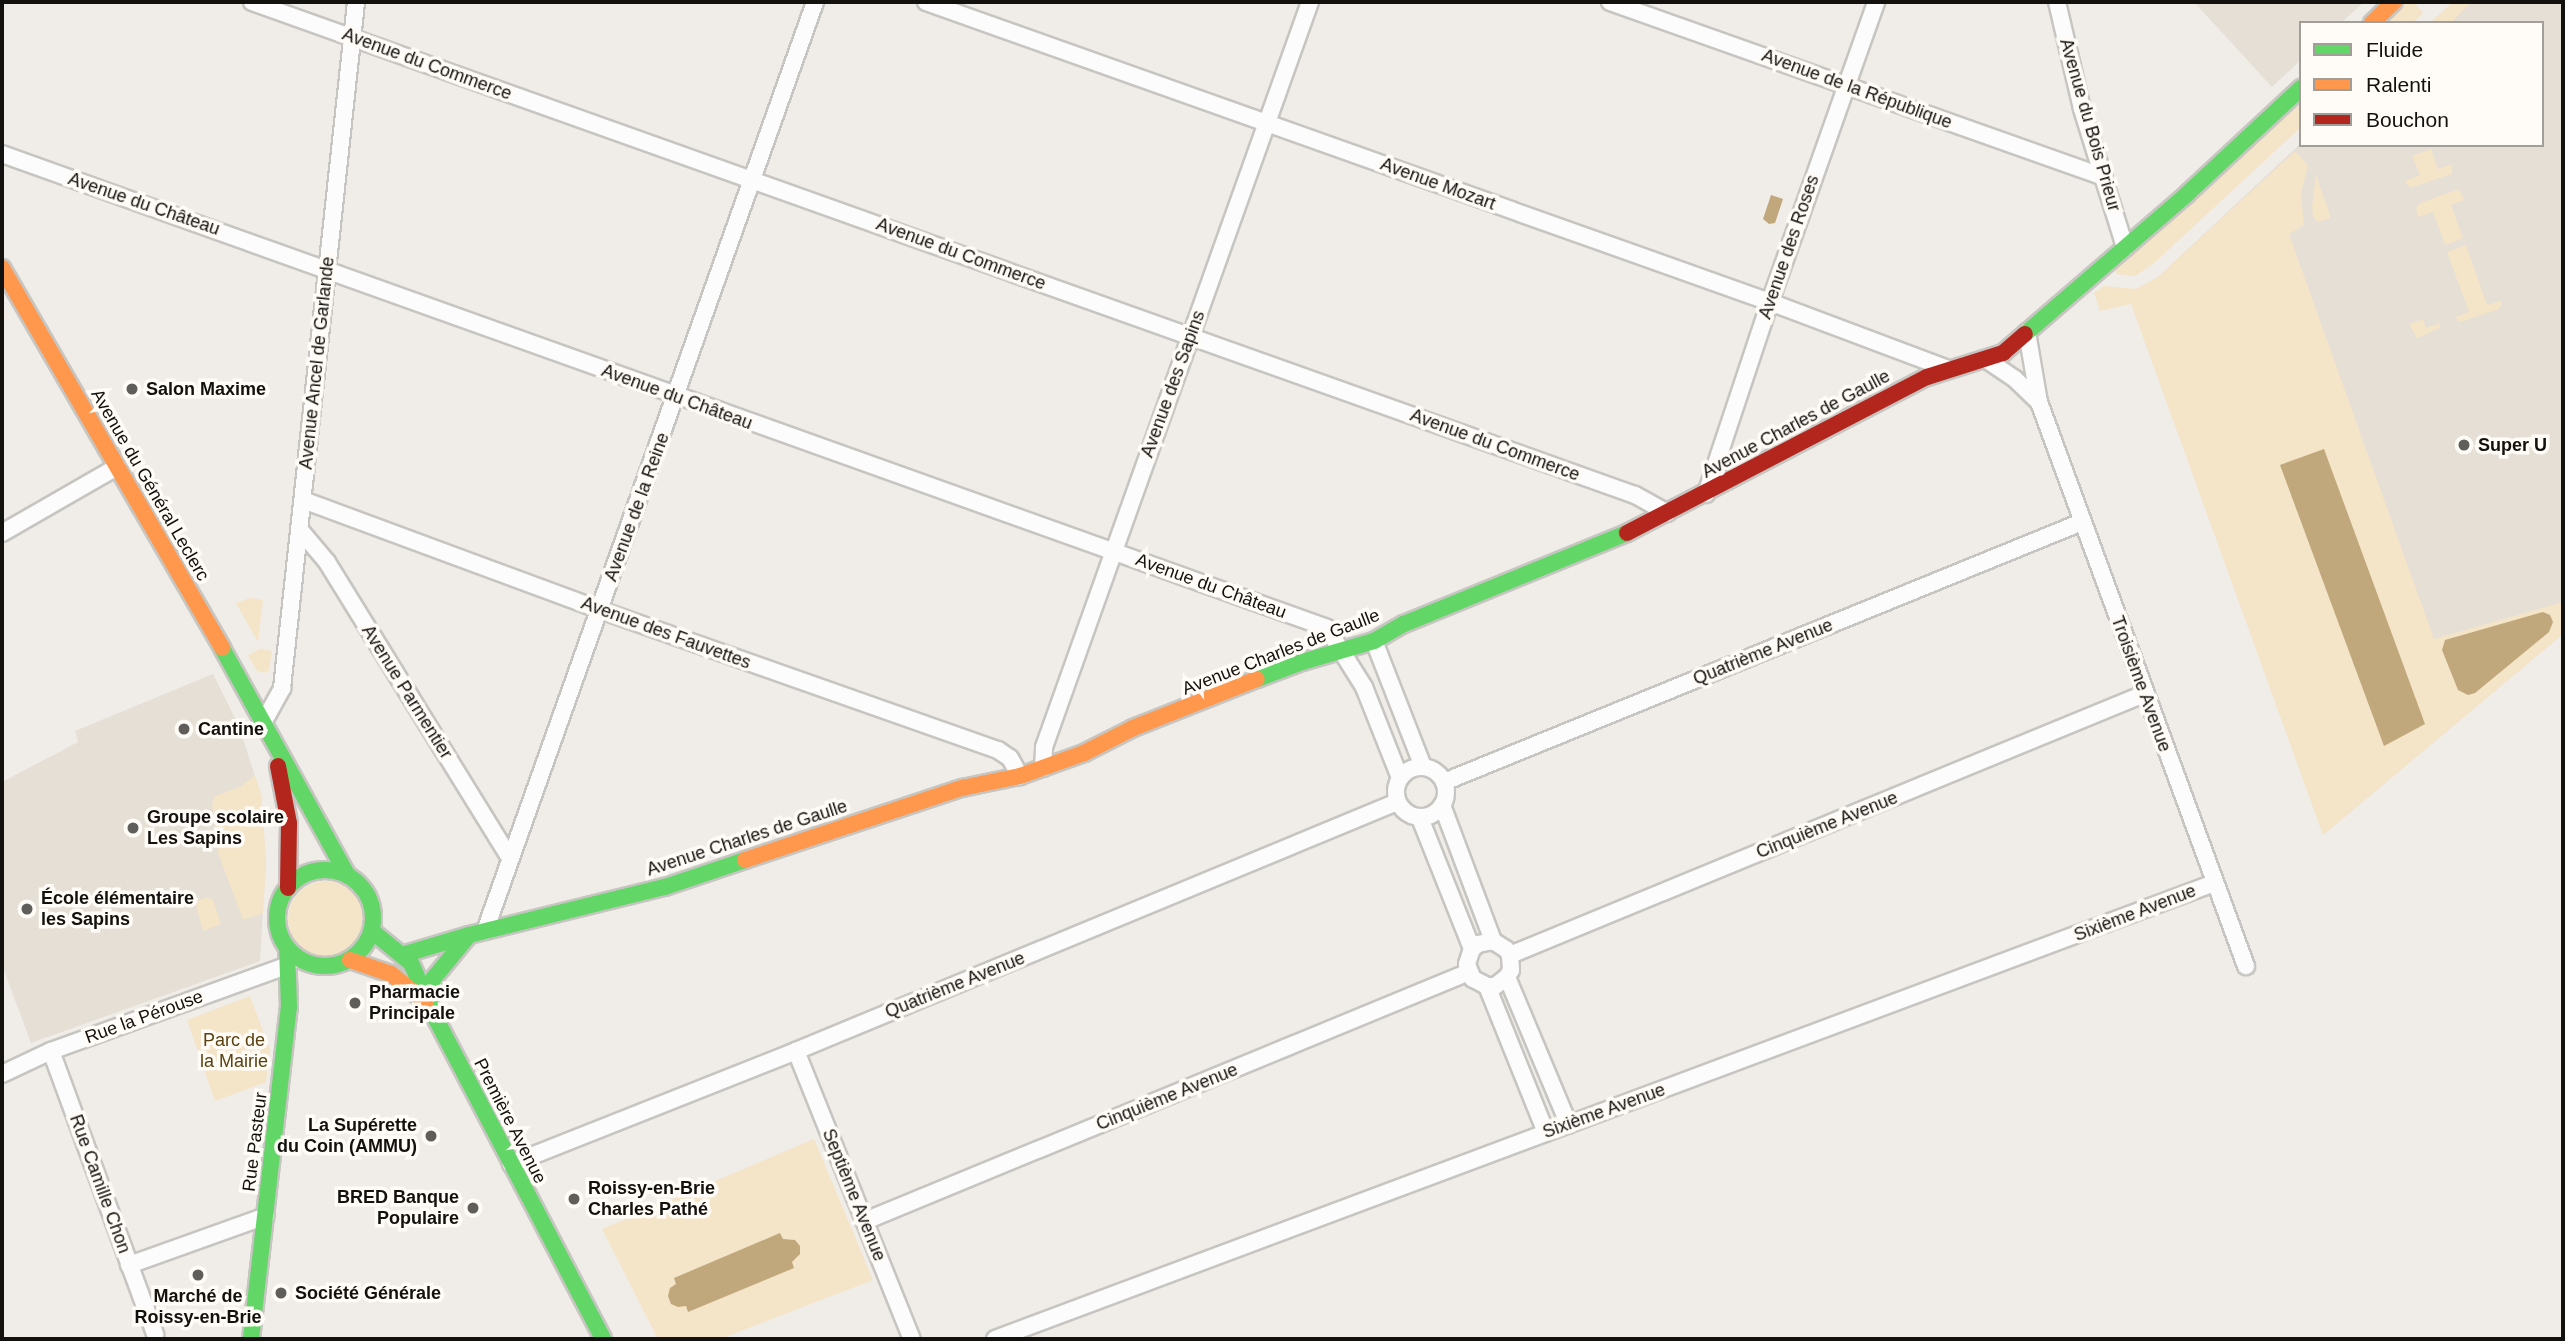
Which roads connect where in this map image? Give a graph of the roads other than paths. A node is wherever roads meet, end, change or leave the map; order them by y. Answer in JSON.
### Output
{"nodes":[{"id":1,"x":252,"y":2,"type":"edge"},
{"id":2,"x":355,"y":2,"type":"edge"},
{"id":3,"x":814,"y":2,"type":"edge"},
{"id":4,"x":926,"y":2,"type":"edge"},
{"id":5,"x":1310,"y":2,"type":"edge"},
{"id":6,"x":1610,"y":2,"type":"edge"},
{"id":7,"x":1876,"y":2,"type":"edge"},
{"id":8,"x":2057,"y":2,"type":"edge"},
{"id":9,"x":2394,"y":2,"type":"edge"},
{"id":10,"x":2374,"y":21,"type":"edge"},
{"id":11,"x":352,"y":37,"type":"junction"},
{"id":12,"x":1846,"y":85,"type":"junction"},
{"id":13,"x":2299,"y":91,"type":"edge"},
{"id":14,"x":1266,"y":123,"type":"junction"},
{"id":15,"x":2,"y":154,"type":"edge"},
{"id":16,"x":2104,"y":177,"type":"junction"},
{"id":17,"x":752,"y":180,"type":"junction"},
{"id":18,"x":2124,"y":247,"type":"junction"},
{"id":19,"x":326,"y":268,"type":"junction"},
{"id":20,"x":2,"y":271,"type":"edge"},
{"id":21,"x":1770,"y":302,"type":"junction"},
{"id":22,"x":2028,"y":332,"type":"junction"},
{"id":23,"x":1190,"y":336,"type":"junction"},
{"id":24,"x":1987,"y":360,"type":"junction"},
{"id":25,"x":1948,"y":369,"type":"junction"},
{"id":26,"x":676,"y":398,"type":"junction"},
{"id":27,"x":2039,"y":402,"type":"junction"},
{"id":28,"x":117,"y":467,"type":"junction"},
{"id":29,"x":1706,"y":494,"type":"junction"},
{"id":30,"x":303,"y":500,"type":"junction"},
{"id":31,"x":1668,"y":513,"type":"junction"},
{"id":32,"x":2082,"y":522,"type":"junction"},
{"id":33,"x":300,"y":530,"type":"junction"},
{"id":34,"x":2,"y":533,"type":"edge"},
{"id":35,"x":1114,"y":550,"type":"junction"},
{"id":36,"x":600,"y":610,"type":"junction"},
{"id":37,"x":1374,"y":640,"type":"junction"},
{"id":38,"x":1342,"y":650,"type":"junction"},
{"id":39,"x":2144,"y":694,"type":"junction"},
{"id":40,"x":264,"y":721,"type":"junction"},
{"id":41,"x":1423,"y":767,"type":"junction"},
{"id":42,"x":1043,"y":768,"type":"junction"},
{"id":43,"x":1020,"y":776,"type":"junction"},
{"id":44,"x":1400,"y":778,"type":"junction"},
{"id":45,"x":1444,"y":782,"type":"junction"},
{"id":46,"x":1397,"y":802,"type":"junction"},
{"id":47,"x":1442,"y":805,"type":"junction"},
{"id":48,"x":1420,"y":817,"type":"junction"},
{"id":49,"x":510,"y":858,"type":"junction"},
{"id":50,"x":348,"y":876,"type":"junction"},
{"id":51,"x":2214,"y":883,"type":"junction"},
{"id":52,"x":288,"y":888,"type":"junction"},
{"id":53,"x":372,"y":931,"type":"junction"},
{"id":54,"x":477,"y":933,"type":"junction"},
{"id":55,"x":1493,"y":941,"type":"junction"},
{"id":56,"x":287,"y":948,"type":"junction"},
{"id":57,"x":1472,"y":949,"type":"junction"},
{"id":58,"x":402,"y":956,"type":"junction"},
{"id":59,"x":1510,"y":956,"type":"junction"},
{"id":60,"x":350,"y":960,"type":"junction"},
{"id":61,"x":289,"y":965,"type":"junction"},
{"id":62,"x":2246,"y":966,"type":"dead end"},
{"id":63,"x":1469,"y":972,"type":"junction"},
{"id":64,"x":1507,"y":977,"type":"junction"},
{"id":65,"x":1487,"y":986,"type":"junction"},
{"id":66,"x":429,"y":1004,"type":"junction"},
{"id":67,"x":51,"y":1051,"type":"junction"},
{"id":68,"x":796,"y":1051,"type":"junction"},
{"id":69,"x":2,"y":1074,"type":"edge"},
{"id":70,"x":1569,"y":1125,"type":"junction"},
{"id":71,"x":1546,"y":1133,"type":"junction"},
{"id":72,"x":511,"y":1164,"type":"junction"},
{"id":73,"x":265,"y":1216,"type":"junction"},
{"id":74,"x":865,"y":1221,"type":"junction"},
{"id":75,"x":129,"y":1265,"type":"junction"},
{"id":76,"x":155,"y":1334,"type":"dead end"},
{"id":77,"x":251,"y":1339,"type":"edge"},
{"id":78,"x":603,"y":1339,"type":"edge"},
{"id":79,"x":912,"y":1339,"type":"edge"},
{"id":80,"x":995,"y":1339,"type":"edge"}],
"edges":[{"from":1,"to":11,"type":"street","name":"Avenue du Commerce"},
{"from":2,"to":11,"type":"street","name":"Avenue Ancel de Garlande"},
{"from":3,"to":17,"type":"street","name":"Avenue de la Reine"},
{"from":4,"to":14,"type":"street","name":"Avenue Mozart"},
{"from":5,"to":14,"type":"street","name":"Avenue des Sapins"},
{"from":6,"to":12,"type":"street","name":"Avenue de la République"},
{"from":7,"to":12,"type":"street","name":"Avenue des Roses"},
{"from":8,"to":16,"type":"street","name":"Avenue du Bois Prieur"},
{"from":9,"to":10,"type":"main road"},
{"from":11,"to":17,"type":"street","name":"Avenue du Commerce"},
{"from":11,"to":19,"type":"street","name":"Avenue Ancel de Garlande"},
{"from":12,"to":16,"type":"street","name":"Avenue de la République"},
{"from":12,"to":21,"type":"street","name":"Avenue des Roses"},
{"from":13,"to":18,"type":"main road","name":"Avenue Charles de Gaulle"},
{"from":14,"to":21,"type":"street","name":"Avenue Mozart"},
{"from":14,"to":23,"type":"street","name":"Avenue des Sapins"},
{"from":15,"to":19,"type":"street","name":"Avenue du Château"},
{"from":16,"to":18,"type":"street","name":"Avenue du Bois Prieur"},
{"from":17,"to":23,"type":"street","name":"Avenue du Commerce"},
{"from":17,"to":26,"type":"street","name":"Avenue de la Reine"},
{"from":18,"to":22,"type":"main road","name":"Avenue Charles de Gaulle"},
{"from":19,"to":26,"type":"street","name":"Avenue du Château"},
{"from":19,"to":30,"type":"street","name":"Avenue Ancel de Garlande"},
{"from":20,"to":28,"type":"main road","name":"Avenue du Général Leclerc"},
{"from":21,"to":25,"type":"street","name":"Avenue Mozart"},
{"from":21,"to":29,"type":"street","name":"Avenue des Roses"},
{"from":22,"to":24,"type":"main road","name":"Avenue Charles de Gaulle"},
{"from":22,"to":27,"type":"street","name":"Troisième Avenue"},
{"from":23,"to":31,"type":"street","name":"Avenue du Commerce"},
{"from":23,"to":35,"type":"street","name":"Avenue des Sapins"},
{"from":24,"to":25,"type":"main road","name":"Avenue Charles de Gaulle"},
{"from":24,"to":27,"type":"street","name":"Troisième Avenue"},
{"from":25,"to":29,"type":"main road","name":"Avenue Charles de Gaulle"},
{"from":26,"to":35,"type":"street","name":"Avenue du Château"},
{"from":26,"to":36,"type":"street","name":"Avenue de la Reine"},
{"from":27,"to":32,"type":"street","name":"Troisième Avenue"},
{"from":28,"to":34,"type":"street"},
{"from":28,"to":40,"type":"main road","name":"Avenue du Général Leclerc"},
{"from":29,"to":31,"type":"main road","name":"Avenue Charles de Gaulle"},
{"from":30,"to":33,"type":"street","name":"Avenue Ancel de Garlande"},
{"from":30,"to":36,"type":"street","name":"Avenue des Fauvettes"},
{"from":31,"to":37,"type":"main road","name":"Avenue Charles de Gaulle"},
{"from":32,"to":39,"type":"street","name":"Troisième Avenue"},
{"from":32,"to":45,"type":"street","name":"Quatrième Avenue"},
{"from":33,"to":40,"type":"street","name":"Avenue Ancel de Garlande"},
{"from":33,"to":49,"type":"street","name":"Avenue Parmentier"},
{"from":35,"to":38,"type":"street","name":"Avenue du Château"},
{"from":35,"to":42,"type":"street","name":"Avenue des Sapins"},
{"from":36,"to":43,"type":"street","name":"Avenue des Fauvettes"},
{"from":36,"to":49,"type":"street","name":"Avenue de la Reine"},
{"from":37,"to":38,"type":"main road","name":"Avenue Charles de Gaulle"},
{"from":37,"to":41,"type":"street"},
{"from":38,"to":42,"type":"main road","name":"Avenue Charles de Gaulle"},
{"from":38,"to":44,"type":"street","name":"Avenue du Château"},
{"from":39,"to":51,"type":"street","name":"Troisième Avenue"},
{"from":39,"to":59,"type":"street","name":"Cinquième Avenue"},
{"from":40,"to":50,"type":"main road","name":"Avenue du Général Leclerc"},
{"from":40,"to":52,"type":"main road","name":"Avenue du Général Leclerc"},
{"from":41,"to":44,"type":"street"},
{"from":41,"to":45,"type":"street"},
{"from":42,"to":43,"type":"main road","name":"Avenue Charles de Gaulle"},
{"from":43,"to":54,"type":"main road","name":"Avenue Charles de Gaulle"},
{"from":44,"to":46,"type":"street"},
{"from":45,"to":47,"type":"street"},
{"from":46,"to":48,"type":"street"},
{"from":46,"to":68,"type":"street","name":"Quatrième Avenue"},
{"from":47,"to":48,"type":"street"},
{"from":47,"to":55,"type":"street"},
{"from":48,"to":57,"type":"street"},
{"from":49,"to":54,"type":"street","name":"Avenue de la Reine"},
{"from":50,"to":52,"type":"main road"},
{"from":50,"to":53,"type":"main road"},
{"from":51,"to":62,"type":"street","name":"Troisième Avenue"},
{"from":51,"to":70,"type":"street","name":"Sixième Avenue"},
{"from":52,"to":56,"type":"main road"},
{"from":53,"to":58,"type":"main road","name":"Première Avenue"},
{"from":53,"to":60,"type":"main road"},
{"from":54,"to":58,"type":"main road","name":"Avenue Charles de Gaulle"},
{"from":54,"to":66,"type":"main road"},
{"from":55,"to":57,"type":"street"},
{"from":55,"to":59,"type":"street"},
{"from":56,"to":60,"type":"main road"},
{"from":56,"to":61,"type":"main road","name":"Rue Pasteur"},
{"from":57,"to":63,"type":"street"},
{"from":58,"to":66,"type":"main road","name":"Première Avenue"},
{"from":59,"to":64,"type":"street"},
{"from":60,"to":66,"type":"main road"},
{"from":61,"to":67,"type":"street","name":"Rue la Pérouse"},
{"from":61,"to":73,"type":"main road","name":"Rue Pasteur"},
{"from":63,"to":65,"type":"street"},
{"from":63,"to":74,"type":"street","name":"Cinquième Avenue"},
{"from":64,"to":65,"type":"street"},
{"from":64,"to":70,"type":"street"},
{"from":65,"to":71,"type":"street"},
{"from":66,"to":72,"type":"main road","name":"Première Avenue"},
{"from":67,"to":69,"type":"street","name":"Rue la Pérouse"},
{"from":67,"to":75,"type":"street","name":"Rue Camille Chon"},
{"from":68,"to":72,"type":"street","name":"Quatrième Avenue"},
{"from":68,"to":74,"type":"street","name":"Septième Avenue"},
{"from":70,"to":71,"type":"street","name":"Sixième Avenue"},
{"from":71,"to":80,"type":"street","name":"Sixième Avenue"},
{"from":72,"to":78,"type":"main road","name":"Première Avenue"},
{"from":73,"to":75,"type":"street"},
{"from":73,"to":77,"type":"main road","name":"Rue Pasteur"},
{"from":74,"to":79,"type":"street","name":"Septième Avenue"},
{"from":75,"to":76,"type":"street","name":"Rue Camille Chon"}]}
